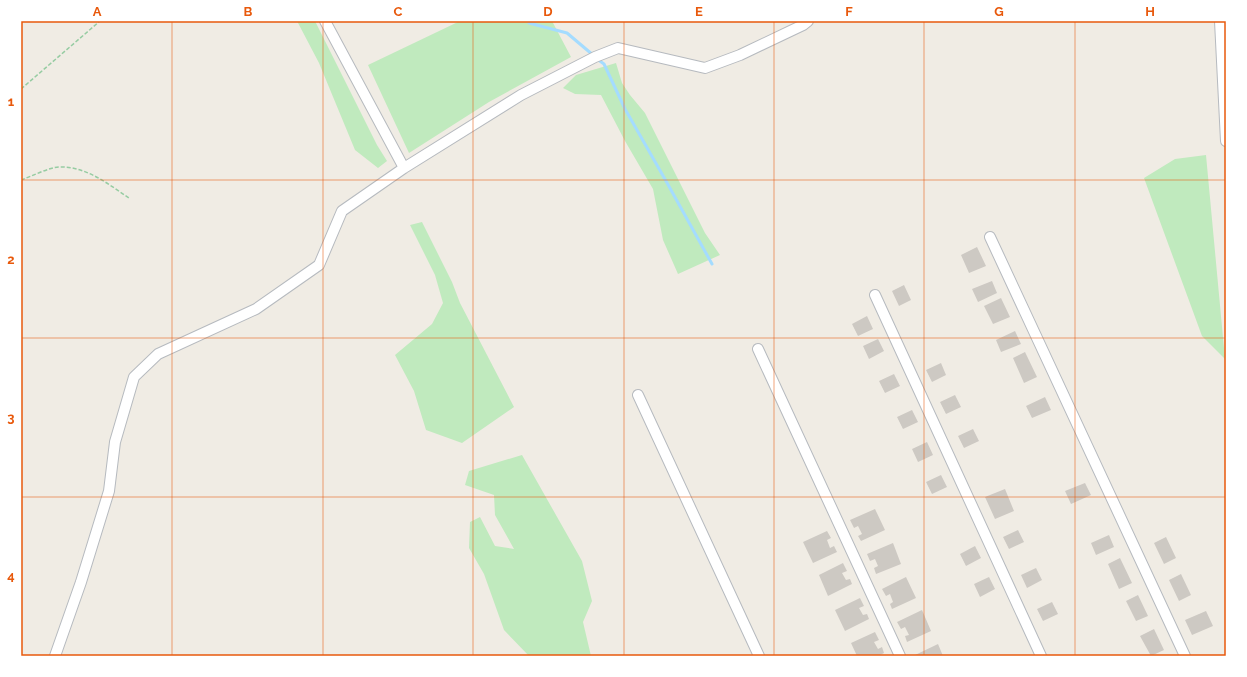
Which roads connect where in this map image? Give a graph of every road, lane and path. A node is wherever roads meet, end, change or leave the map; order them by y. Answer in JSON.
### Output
{"nodes":[{"id":1,"x":100,"y":21,"type":"edge"},
{"id":2,"x":324,"y":21,"type":"edge"},
{"id":3,"x":808,"y":21,"type":"edge"},
{"id":4,"x":1220,"y":21,"type":"edge"},
{"id":5,"x":21,"y":89,"type":"edge"},
{"id":6,"x":1226,"y":123,"type":"edge"},
{"id":7,"x":1226,"y":141,"type":"edge"},
{"id":8,"x":404,"y":168,"type":"junction"},
{"id":9,"x":21,"y":180,"type":"edge"},
{"id":10,"x":129,"y":198,"type":"dead end"},
{"id":11,"x":990,"y":236,"type":"dead end"},
{"id":12,"x":875,"y":295,"type":"dead end"},
{"id":13,"x":758,"y":349,"type":"dead end"},
{"id":14,"x":638,"y":395,"type":"dead end"},
{"id":15,"x":55,"y":656,"type":"edge"},
{"id":16,"x":759,"y":656,"type":"edge"},
{"id":17,"x":900,"y":656,"type":"edge"},
{"id":18,"x":1041,"y":656,"type":"edge"},
{"id":19,"x":1185,"y":656,"type":"edge"}],
"edges":[{"from":1,"to":5,"type":"path"},
{"from":2,"to":8,"type":"street"},
{"from":3,"to":8,"type":"street"},
{"from":4,"to":6,"type":"street"},
{"from":6,"to":7,"type":"street"},
{"from":8,"to":15,"type":"street"},
{"from":9,"to":10,"type":"path"},
{"from":11,"to":19,"type":"street"},
{"from":12,"to":18,"type":"street"},
{"from":13,"to":17,"type":"street"},
{"from":14,"to":16,"type":"street"}]}
